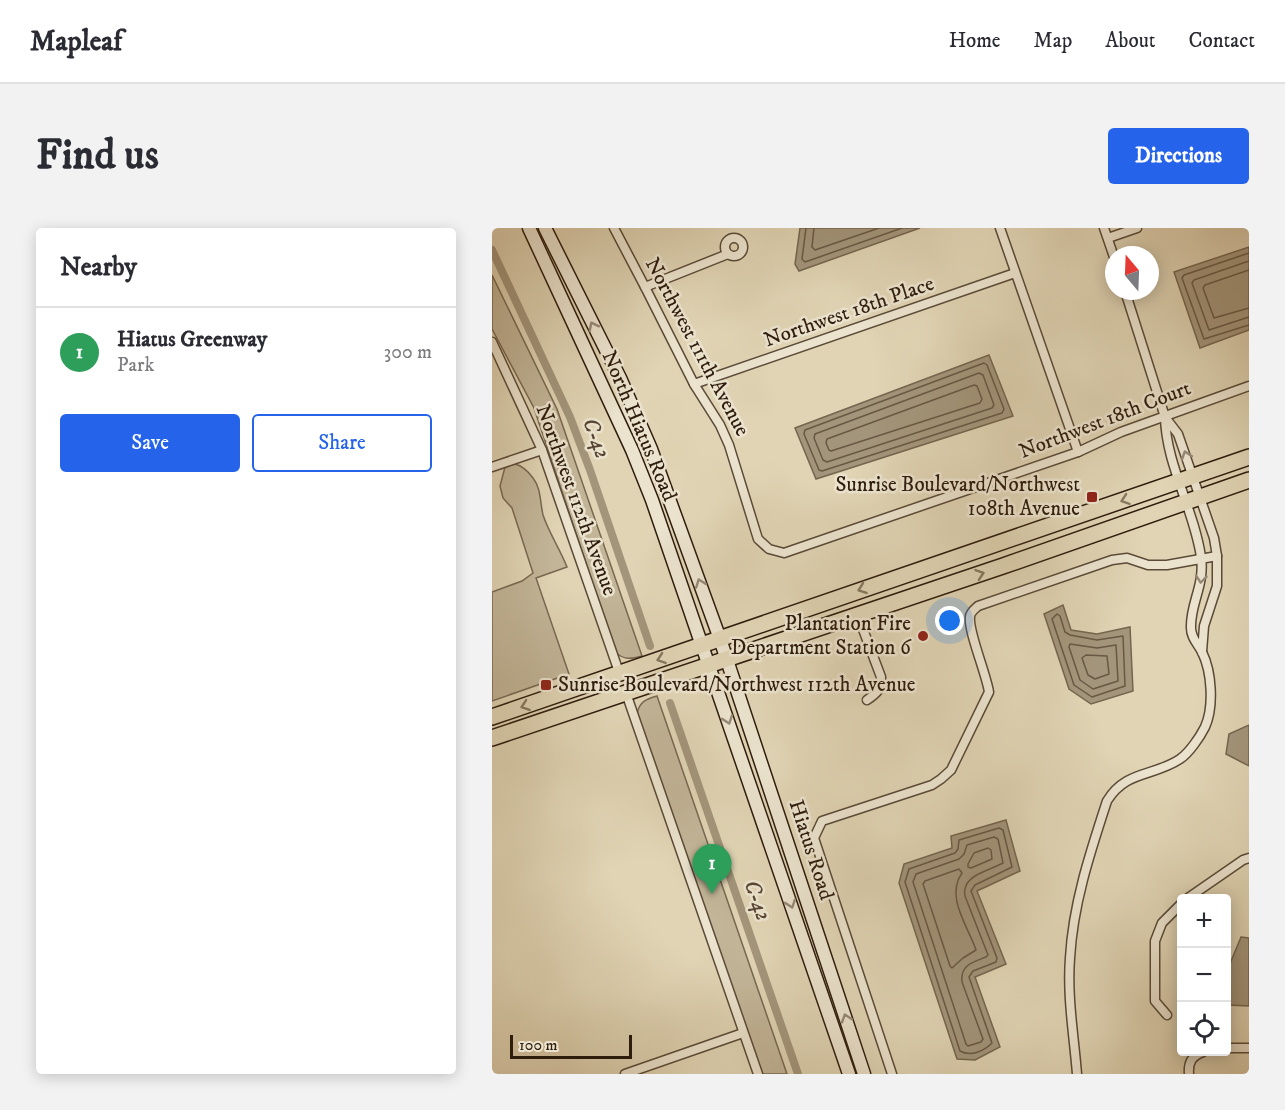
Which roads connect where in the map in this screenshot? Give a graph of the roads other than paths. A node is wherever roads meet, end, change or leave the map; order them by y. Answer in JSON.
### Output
{"nodes":[{"id":1,"x":529,"y":228,"type":"edge"},
{"id":2,"x":544,"y":228,"type":"edge"},
{"id":3,"x":614,"y":228,"type":"edge"},
{"id":4,"x":1000,"y":228,"type":"edge"},
{"id":5,"x":1104,"y":228,"type":"edge"},
{"id":6,"x":1137,"y":228,"type":"edge"},
{"id":7,"x":1108,"y":238,"type":"junction"},
{"id":8,"x":1111,"y":246,"type":"edge"},
{"id":9,"x":728,"y":254,"type":"dead end"},
{"id":10,"x":1015,"y":273,"type":"junction"},
{"id":11,"x":645,"y":286,"type":"junction"},
{"id":12,"x":1128,"y":300,"type":"edge"},
{"id":13,"x":492,"y":342,"type":"edge"},
{"id":14,"x":694,"y":384,"type":"junction"},
{"id":15,"x":1249,"y":386,"type":"edge"},
{"id":16,"x":1165,"y":417,"type":"junction"},
{"id":17,"x":542,"y":450,"type":"junction"},
{"id":18,"x":1078,"y":452,"type":"junction"},
{"id":19,"x":1249,"y":457,"type":"edge"},
{"id":20,"x":492,"y":467,"type":"edge"},
{"id":21,"x":1187,"y":479,"type":"junction"},
{"id":22,"x":1249,"y":480,"type":"edge"},
{"id":23,"x":1193,"y":500,"type":"junction"},
{"id":24,"x":769,"y":549,"type":"joint"},
{"id":25,"x":1217,"y":556,"type":"junction"},
{"id":26,"x":1202,"y":558,"type":"junction"},
{"id":27,"x":858,"y":615,"type":"junction"},
{"id":28,"x":720,"y":639,"type":"junction"},
{"id":29,"x":702,"y":645,"type":"junction"},
{"id":30,"x":1202,"y":652,"type":"junction"},
{"id":31,"x":727,"y":660,"type":"junction"},
{"id":32,"x":710,"y":666,"type":"junction"},
{"id":33,"x":620,"y":672,"type":"junction"},
{"id":34,"x":626,"y":693,"type":"junction"},
{"id":35,"x":867,"y":700,"type":"dead end"},
{"id":36,"x":492,"y":717,"type":"edge"},
{"id":37,"x":492,"y":738,"type":"edge"},
{"id":38,"x":1249,"y":858,"type":"edge"},
{"id":39,"x":1194,"y":894,"type":"edge"},
{"id":40,"x":1177,"y":908,"type":"edge"},
{"id":41,"x":1167,"y":1015,"type":"dead end"},
{"id":42,"x":744,"y":1033,"type":"junction"},
{"id":43,"x":1231,"y":1048,"type":"edge"},
{"id":44,"x":1249,"y":1048,"type":"edge"},
{"id":45,"x":1196,"y":1056,"type":"edge"},
{"id":46,"x":625,"y":1074,"type":"edge"},
{"id":47,"x":758,"y":1074,"type":"edge"},
{"id":48,"x":849,"y":1074,"type":"edge"},
{"id":49,"x":864,"y":1074,"type":"edge"},
{"id":50,"x":892,"y":1074,"type":"edge"},
{"id":51,"x":1077,"y":1074,"type":"edge"},
{"id":52,"x":1189,"y":1074,"type":"edge"}],
"edges":[{"from":1,"to":29,"type":"main road","name":"North Hiatus Road"},
{"from":28,"to":2,"type":"main road","name":"North Hiatus Road","one_way":true},
{"from":3,"to":11,"type":"street","name":"Northwest 111th Avenue"},
{"from":4,"to":10,"type":"street"},
{"from":5,"to":7,"type":"street"},
{"from":6,"to":7,"type":"street"},
{"from":7,"to":8,"type":"street"},
{"from":9,"to":11,"type":"street"},
{"from":10,"to":14,"type":"street","name":"Northwest 18th Place"},
{"from":10,"to":18,"type":"street"},
{"from":11,"to":14,"type":"street","name":"Northwest 111th Avenue"},
{"from":12,"to":16,"type":"street"},
{"from":13,"to":17,"type":"street","name":"Northwest 112th Avenue"},
{"from":14,"to":24,"type":"street","name":"Northwest 111th Avenue"},
{"from":15,"to":16,"type":"street","name":"Northwest 18th Court"},
{"from":16,"to":18,"type":"street","name":"Northwest 18th Court"},
{"from":16,"to":21,"type":"street"},
{"from":21,"to":16,"type":"street","one_way":true},
{"from":17,"to":20,"type":"street"},
{"from":17,"to":33,"type":"street","name":"Northwest 112th Avenue"},
{"from":18,"to":24,"type":"street","name":"Northwest 18th Court"},
{"from":19,"to":21,"type":"highway"},
{"from":21,"to":23,"type":"street"},
{"from":21,"to":23,"type":"street"},
{"from":21,"to":28,"type":"highway","one_way":true},
{"from":22,"to":23,"type":"highway"},
{"from":23,"to":25,"type":"street"},
{"from":23,"to":26,"type":"street"},
{"from":27,"to":23,"type":"highway","one_way":true},
{"from":25,"to":26,"type":"street"},
{"from":25,"to":30,"type":"street"},
{"from":26,"to":30,"type":"street","one_way":true},
{"from":26,"to":50,"type":"street"},
{"from":27,"to":31,"type":"highway"},
{"from":27,"to":35,"type":"street"},
{"from":28,"to":29,"type":"highway"},
{"from":28,"to":31,"type":"main road","name":"Hiatus Road"},
{"from":29,"to":32,"type":"main road","name":"Hiatus Road"},
{"from":29,"to":33,"type":"highway","one_way":true},
{"from":30,"to":51,"type":"street"},
{"from":31,"to":32,"type":"highway"},
{"from":49,"to":31,"type":"main road","name":"Hiatus Road","one_way":true},
{"from":32,"to":34,"type":"highway"},
{"from":32,"to":48,"type":"main road","name":"Hiatus Road","one_way":true},
{"from":33,"to":36,"type":"highway","one_way":true},
{"from":34,"to":37,"type":"highway"},
{"from":34,"to":42,"type":"street"},
{"from":38,"to":39,"type":"street"},
{"from":40,"to":41,"type":"street"},
{"from":42,"to":46,"type":"street"},
{"from":42,"to":47,"type":"street"},
{"from":43,"to":44,"type":"street"},
{"from":45,"to":52,"type":"street"}]}
